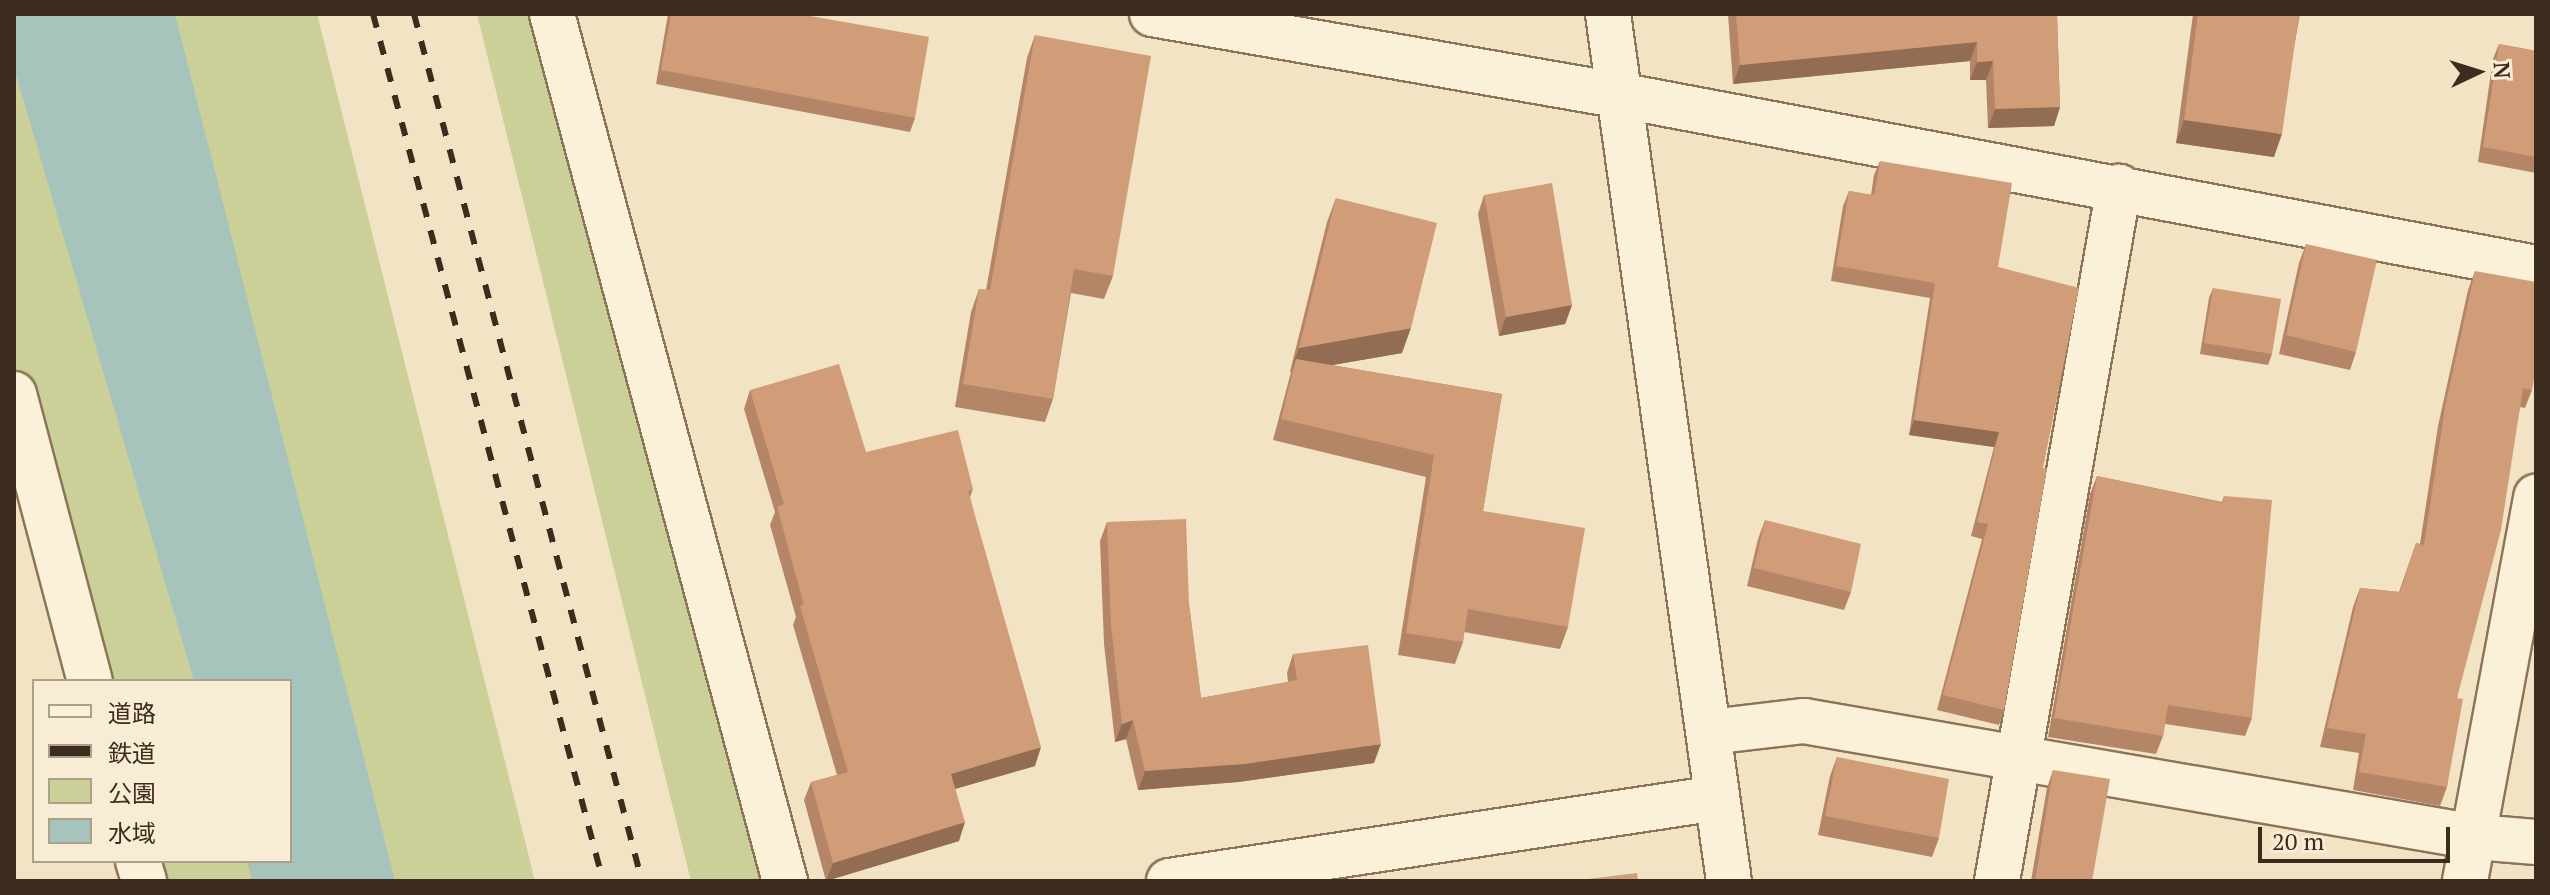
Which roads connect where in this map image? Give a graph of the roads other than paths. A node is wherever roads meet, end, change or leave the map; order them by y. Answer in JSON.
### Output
{"nodes":[{"id":1,"x":552,"y":14,"type":"edge"},
{"id":2,"x":1152,"y":14,"type":"edge"},
{"id":3,"x":1608,"y":14,"type":"edge"},
{"id":4,"x":1618,"y":95,"type":"junction"},
{"id":5,"x":2119,"y":187,"type":"junction"},
{"id":6,"x":2536,"y":268,"type":"edge"},
{"id":7,"x":14,"y":394,"type":"edge"},
{"id":8,"x":2536,"y":497,"type":"edge"},
{"id":9,"x":89,"y":679,"type":"edge"},
{"id":10,"x":1710,"y":732,"type":"junction"},
{"id":11,"x":2019,"y":761,"type":"junction"},
{"id":12,"x":1717,"y":798,"type":"junction"},
{"id":13,"x":2475,"y":837,"type":"junction"},
{"id":14,"x":2536,"y":842,"type":"edge"},
{"id":15,"x":785,"y":881,"type":"edge"},
{"id":16,"x":1169,"y":881,"type":"edge"},
{"id":17,"x":1729,"y":881,"type":"edge"},
{"id":18,"x":1997,"y":881,"type":"edge"},
{"id":19,"x":2465,"y":881,"type":"edge"}],
"edges":[{"from":1,"to":15,"type":"street"},
{"from":2,"to":4,"type":"street"},
{"from":3,"to":4,"type":"street"},
{"from":4,"to":5,"type":"street"},
{"from":4,"to":10,"type":"street"},
{"from":5,"to":6,"type":"street"},
{"from":5,"to":11,"type":"street"},
{"from":7,"to":9,"type":"street"},
{"from":8,"to":13,"type":"street"},
{"from":10,"to":11,"type":"street"},
{"from":10,"to":12,"type":"street"},
{"from":11,"to":13,"type":"street"},
{"from":11,"to":18,"type":"street"},
{"from":12,"to":16,"type":"street"},
{"from":12,"to":17,"type":"street"},
{"from":13,"to":14,"type":"street"},
{"from":13,"to":19,"type":"street"}]}
